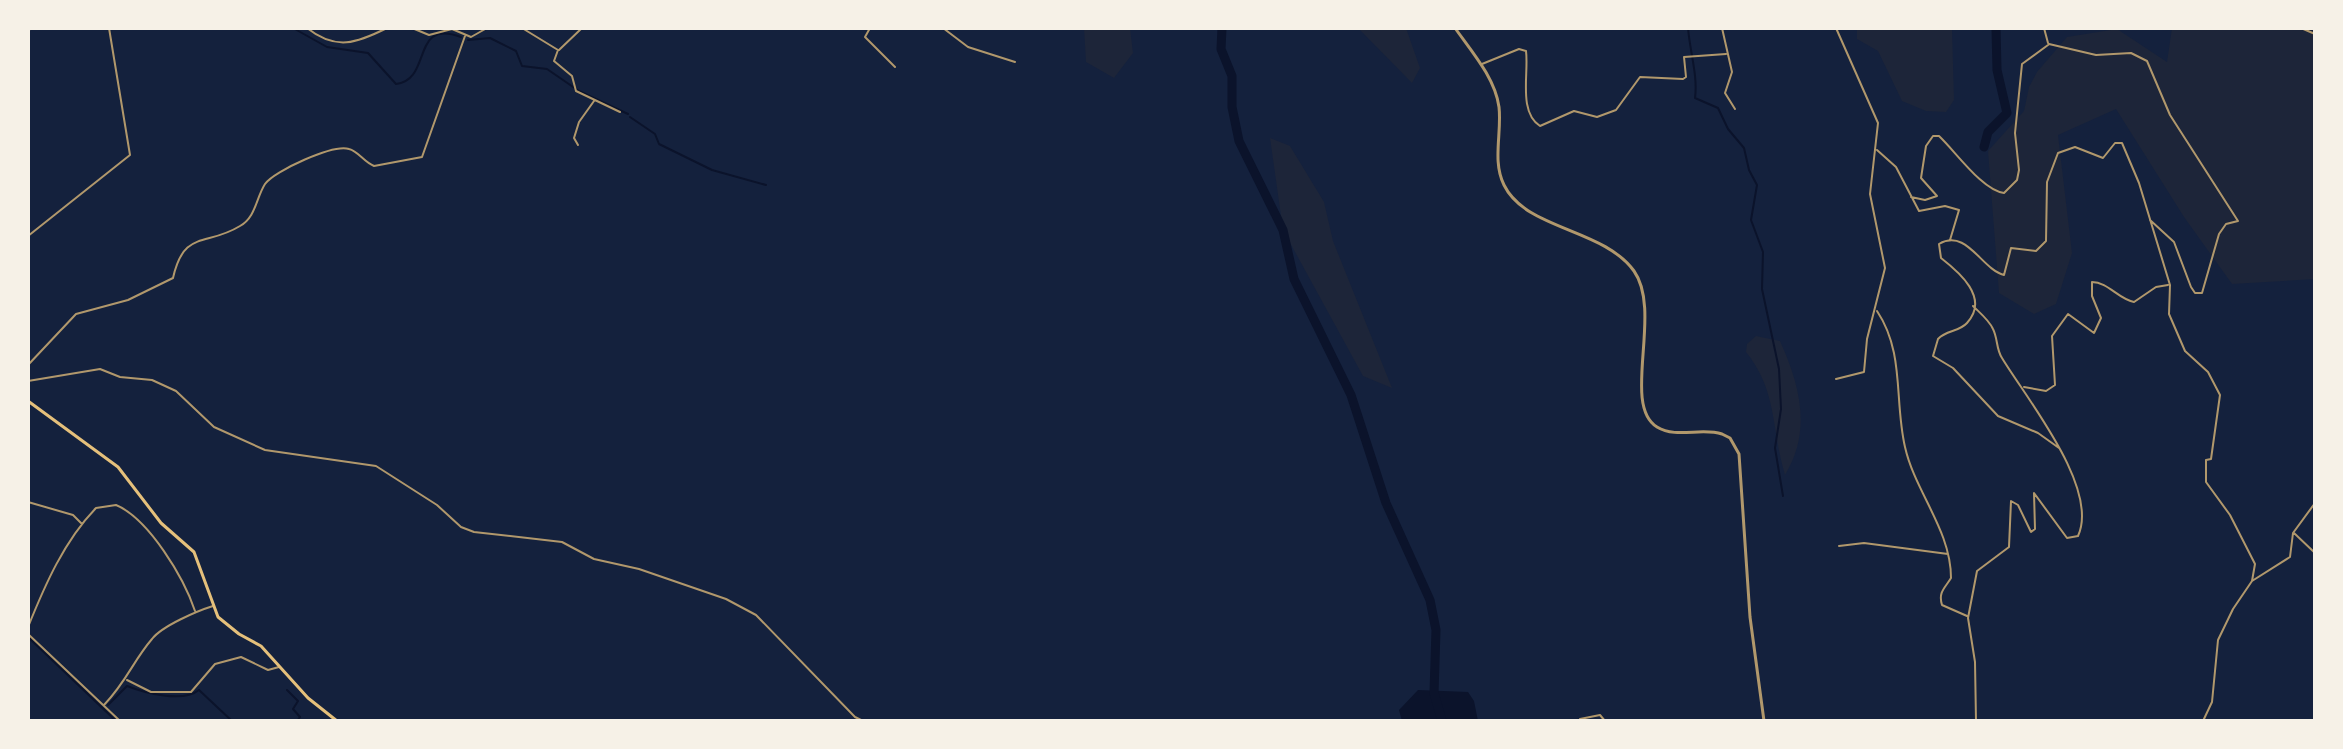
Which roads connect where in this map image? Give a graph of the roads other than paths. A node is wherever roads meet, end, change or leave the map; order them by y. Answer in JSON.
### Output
{"nodes":[{"id":1,"x":109,"y":28,"type":"edge"},
{"id":2,"x":307,"y":28,"type":"edge"},
{"id":3,"x":387,"y":28,"type":"edge"},
{"id":4,"x":412,"y":28,"type":"edge"},
{"id":5,"x":487,"y":28,"type":"edge"},
{"id":6,"x":522,"y":28,"type":"edge"},
{"id":7,"x":582,"y":28,"type":"edge"},
{"id":8,"x":870,"y":28,"type":"edge"},
{"id":9,"x":943,"y":28,"type":"edge"},
{"id":10,"x":1455,"y":28,"type":"edge"},
{"id":11,"x":1722,"y":28,"type":"edge"},
{"id":12,"x":1836,"y":28,"type":"edge"},
{"id":13,"x":2044,"y":28,"type":"edge"},
{"id":14,"x":2301,"y":28,"type":"edge"},
{"id":15,"x":2315,"y":34,"type":"edge"},
{"id":16,"x":465,"y":36,"type":"junction"},
{"id":17,"x":2049,"y":44,"type":"junction"},
{"id":18,"x":558,"y":50,"type":"junction"},
{"id":19,"x":1726,"y":54,"type":"junction"},
{"id":20,"x":1015,"y":62,"type":"dead end"},
{"id":21,"x":1480,"y":65,"type":"junction"},
{"id":22,"x":895,"y":67,"type":"dead end"},
{"id":23,"x":594,"y":100,"type":"junction"},
{"id":24,"x":1735,"y":109,"type":"dead end"},
{"id":25,"x":620,"y":112,"type":"dead end"},
{"id":26,"x":578,"y":145,"type":"dead end"},
{"id":27,"x":1875,"y":147,"type":"junction"},
{"id":28,"x":1911,"y":197,"type":"junction"},
{"id":29,"x":2149,"y":219,"type":"junction"},
{"id":30,"x":28,"y":236,"type":"edge"},
{"id":31,"x":1950,"y":241,"type":"junction"},
{"id":32,"x":2170,"y":285,"type":"junction"},
{"id":33,"x":1973,"y":306,"type":"junction"},
{"id":34,"x":1875,"y":308,"type":"junction"},
{"id":35,"x":28,"y":365,"type":"edge"},
{"id":36,"x":1836,"y":379,"type":"dead end"},
{"id":37,"x":28,"y":381,"type":"edge"},
{"id":38,"x":2021,"y":387,"type":"junction"},
{"id":39,"x":28,"y":401,"type":"edge"},
{"id":40,"x":2059,"y":448,"type":"junction"},
{"id":41,"x":28,"y":503,"type":"edge"},
{"id":42,"x":2315,"y":503,"type":"edge"},
{"id":43,"x":83,"y":525,"type":"junction"},
{"id":44,"x":2293,"y":533,"type":"junction"},
{"id":45,"x":1839,"y":546,"type":"dead end"},
{"id":46,"x":2315,"y":553,"type":"edge"},
{"id":47,"x":1948,"y":554,"type":"junction"},
{"id":48,"x":2252,"y":581,"type":"junction"},
{"id":49,"x":214,"y":606,"type":"junction"},
{"id":50,"x":195,"y":611,"type":"junction"},
{"id":51,"x":1968,"y":617,"type":"junction"},
{"id":52,"x":28,"y":627,"type":"edge"},
{"id":53,"x":28,"y":634,"type":"edge"},
{"id":54,"x":280,"y":666,"type":"junction"},
{"id":55,"x":127,"y":680,"type":"junction"},
{"id":56,"x":104,"y":705,"type":"junction"},
{"id":57,"x":1580,"y":719,"type":"dead end"},
{"id":58,"x":120,"y":721,"type":"edge"},
{"id":59,"x":337,"y":721,"type":"edge"},
{"id":60,"x":863,"y":721,"type":"edge"},
{"id":61,"x":1605,"y":721,"type":"edge"},
{"id":62,"x":1764,"y":721,"type":"edge"},
{"id":63,"x":1976,"y":721,"type":"edge"},
{"id":64,"x":2203,"y":721,"type":"edge"}],
"edges":[{"from":1,"to":30,"type":"street"},
{"from":2,"to":3,"type":"street"},
{"from":4,"to":16,"type":"street"},
{"from":5,"to":16,"type":"street"},
{"from":6,"to":18,"type":"street"},
{"from":7,"to":18,"type":"street"},
{"from":8,"to":22,"type":"street"},
{"from":9,"to":20,"type":"street"},
{"from":10,"to":21,"type":"street"},
{"from":11,"to":19,"type":"street"},
{"from":12,"to":27,"type":"street"},
{"from":13,"to":17,"type":"street"},
{"from":14,"to":15,"type":"street"},
{"from":16,"to":35,"type":"street"},
{"from":17,"to":28,"type":"street"},
{"from":17,"to":29,"type":"street"},
{"from":18,"to":23,"type":"street"},
{"from":19,"to":21,"type":"street"},
{"from":19,"to":24,"type":"street"},
{"from":21,"to":62,"type":"street"},
{"from":23,"to":25,"type":"street"},
{"from":23,"to":26,"type":"street"},
{"from":27,"to":28,"type":"street"},
{"from":27,"to":34,"type":"street"},
{"from":28,"to":31,"type":"street"},
{"from":29,"to":31,"type":"street"},
{"from":29,"to":32,"type":"street"},
{"from":31,"to":33,"type":"street"},
{"from":32,"to":38,"type":"street"},
{"from":32,"to":48,"type":"street"},
{"from":33,"to":38,"type":"street"},
{"from":33,"to":40,"type":"street"},
{"from":34,"to":36,"type":"street"},
{"from":34,"to":47,"type":"street"},
{"from":37,"to":60,"type":"street"},
{"from":38,"to":40,"type":"street"},
{"from":39,"to":49,"type":"main road"},
{"from":40,"to":51,"type":"street"},
{"from":41,"to":43,"type":"street"},
{"from":42,"to":44,"type":"street"},
{"from":43,"to":50,"type":"street"},
{"from":43,"to":52,"type":"street"},
{"from":44,"to":46,"type":"street"},
{"from":44,"to":48,"type":"street"},
{"from":45,"to":47,"type":"street"},
{"from":47,"to":51,"type":"street"},
{"from":48,"to":64,"type":"street"},
{"from":49,"to":50,"type":"street"},
{"from":49,"to":54,"type":"main road"},
{"from":50,"to":55,"type":"street"},
{"from":51,"to":63,"type":"street"},
{"from":53,"to":56,"type":"street"},
{"from":54,"to":55,"type":"street"},
{"from":54,"to":59,"type":"main road"},
{"from":55,"to":56,"type":"street"},
{"from":56,"to":58,"type":"street"},
{"from":57,"to":61,"type":"street"}]}
